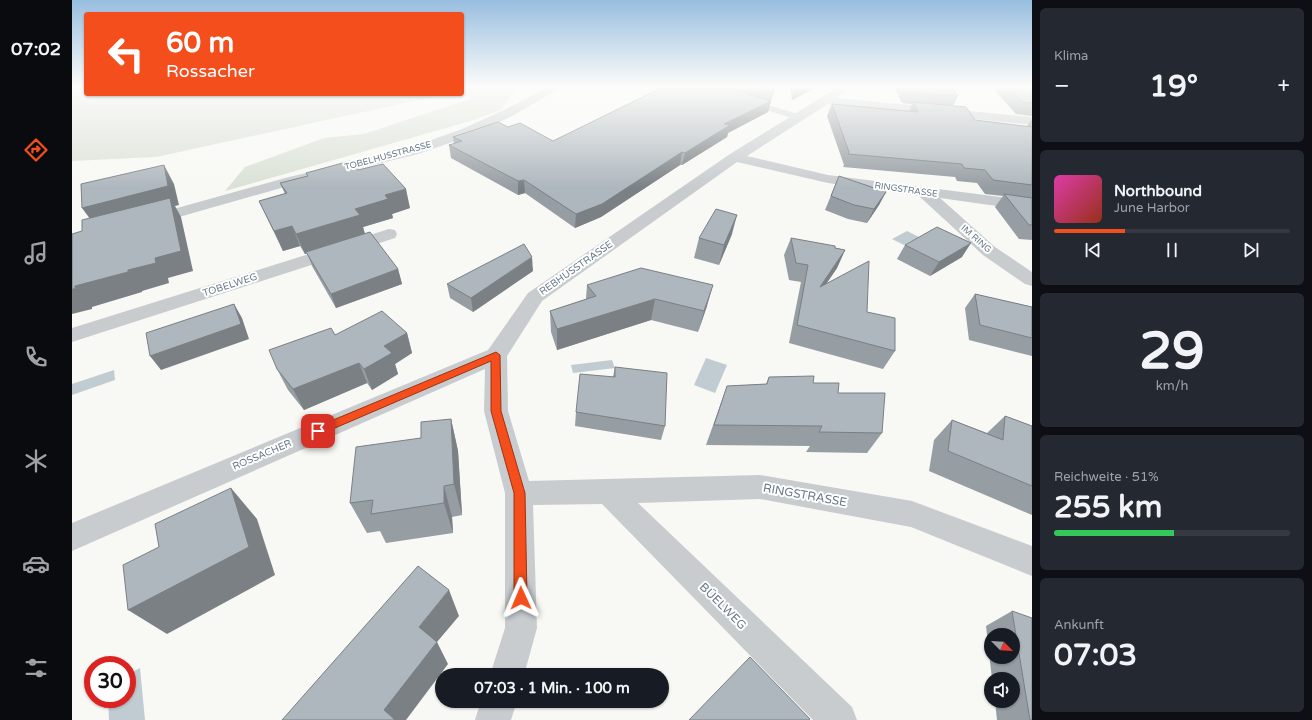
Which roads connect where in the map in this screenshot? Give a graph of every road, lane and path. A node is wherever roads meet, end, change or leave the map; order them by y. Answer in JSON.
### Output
{"nodes":[{"id":1,"x":492,"y":121,"type":"edge"},
{"id":2,"x":792,"y":121,"type":"edge"},
{"id":3,"x":1019,"y":121,"type":"edge"},
{"id":4,"x":1032,"y":122,"type":"edge"},
{"id":5,"x":735,"y":156,"type":"junction"},
{"id":6,"x":924,"y":192,"type":"junction"},
{"id":7,"x":1032,"y":206,"type":"edge"},
{"id":8,"x":137,"y":224,"type":"edge"},
{"id":9,"x":389,"y":234,"type":"dead end"},
{"id":10,"x":1032,"y":280,"type":"edge"},
{"id":11,"x":72,"y":335,"type":"edge"},
{"id":12,"x":496,"y":355,"type":"junction"},
{"id":13,"x":608,"y":492,"type":"junction"},
{"id":14,"x":519,"y":493,"type":"junction"},
{"id":15,"x":72,"y":537,"type":"edge"},
{"id":16,"x":1032,"y":561,"type":"edge"},
{"id":17,"x":509,"y":668,"type":"edge"},
{"id":18,"x":497,"y":708,"type":"edge"},
{"id":19,"x":493,"y":720,"type":"edge"},
{"id":20,"x":839,"y":720,"type":"edge"}],
"edges":[{"from":1,"to":8,"type":"street","name":"TOBELHUSSTRASSE"},
{"from":2,"to":5,"type":"street","name":"REBHUSSTRASSE"},
{"from":3,"to":4,"type":"street"},
{"from":5,"to":6,"type":"street","name":"RINGSTRASSE"},
{"from":5,"to":12,"type":"street","name":"REBHUSSTRASSE"},
{"from":6,"to":7,"type":"street","name":"RINGSTRASSE"},
{"from":6,"to":10,"type":"street","name":"IM RING"},
{"from":9,"to":11,"type":"street","name":"TOBELWEG"},
{"from":12,"to":14,"type":"street"},
{"from":12,"to":15,"type":"street","name":"ROSSACHER"},
{"from":13,"to":14,"type":"street","name":"RINGSTRASSE"},
{"from":13,"to":16,"type":"street","name":"RINGSTRASSE"},
{"from":13,"to":20,"type":"street","name":"BÜELWEG"},
{"from":14,"to":17,"type":"street"},
{"from":18,"to":19,"type":"street"}]}
